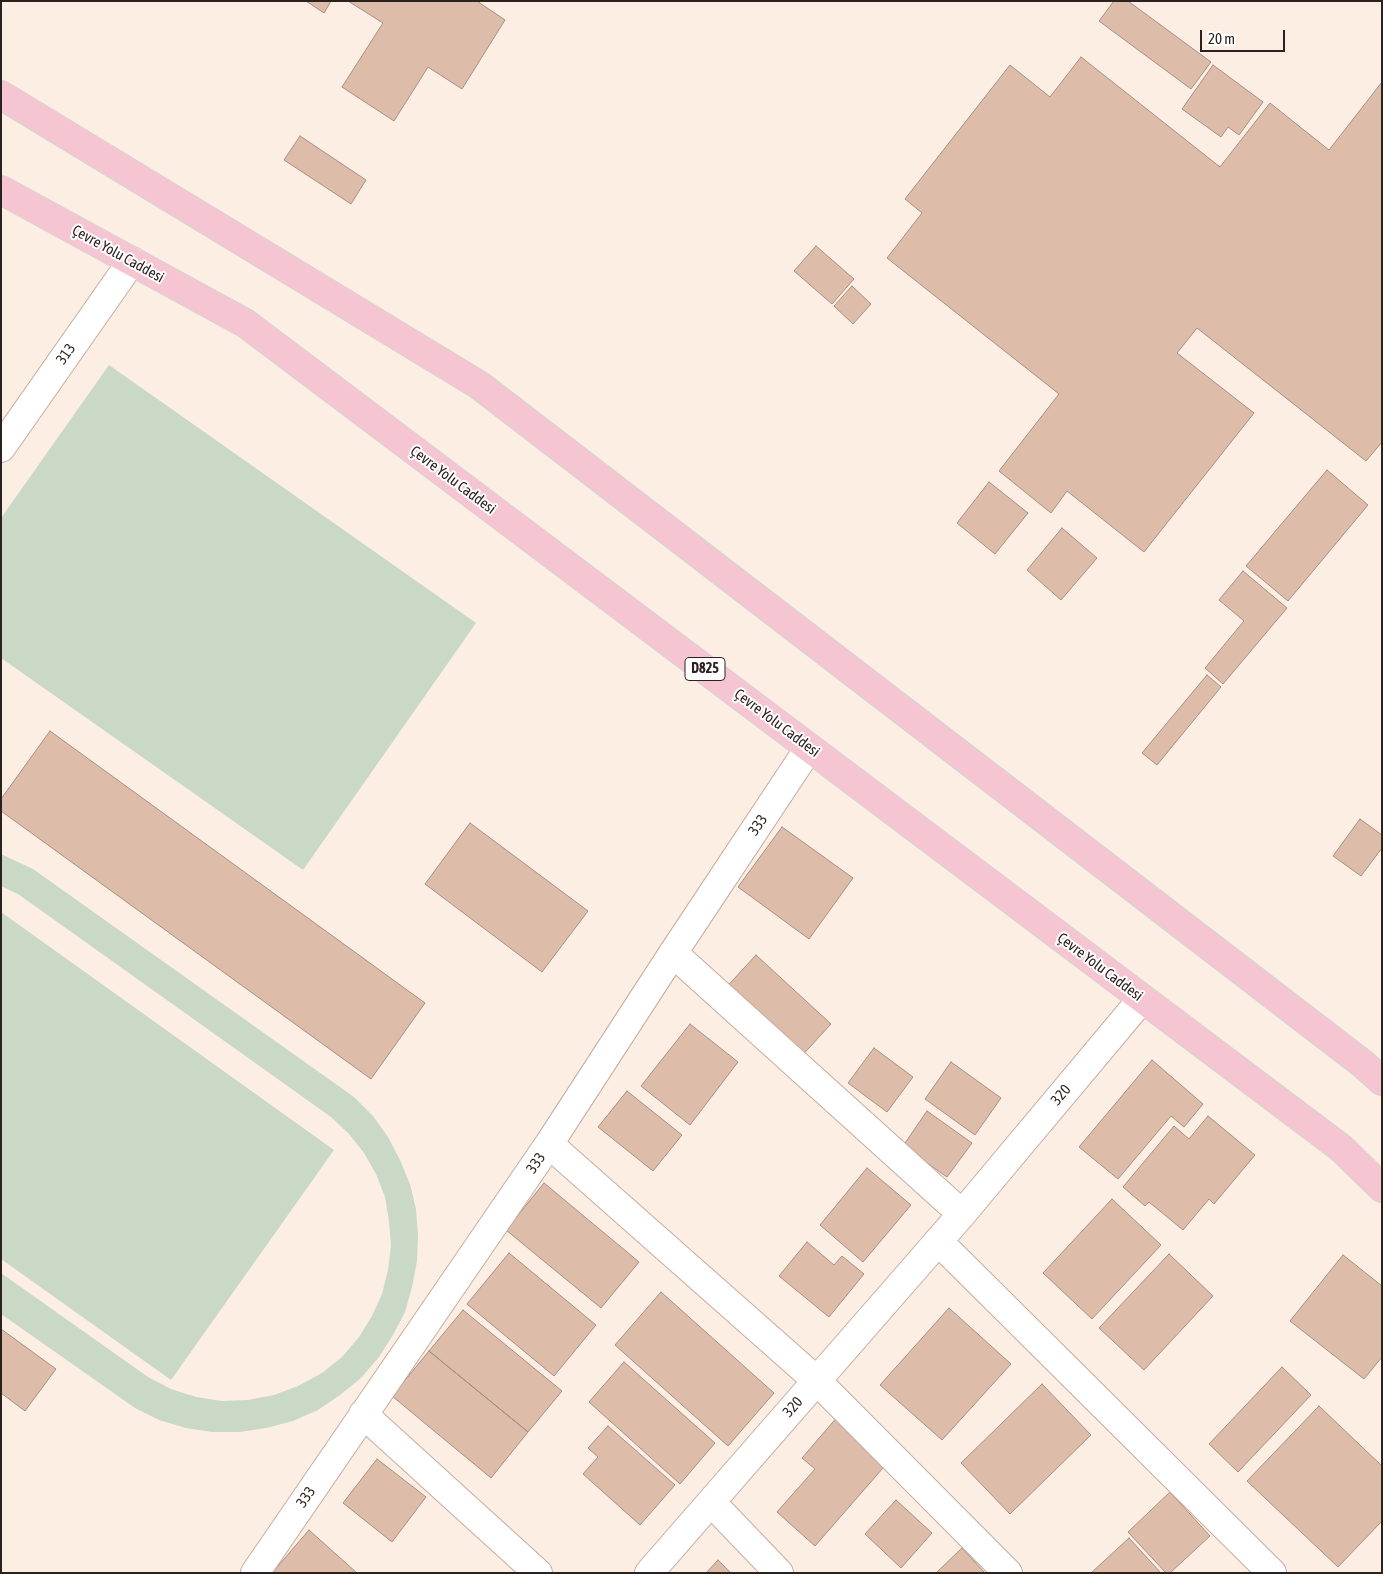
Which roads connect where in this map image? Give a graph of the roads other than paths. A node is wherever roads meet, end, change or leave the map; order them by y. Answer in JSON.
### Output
{"nodes":[{"id":1,"x":1,"y":95,"type":"edge"},
{"id":2,"x":1,"y":190,"type":"edge"},
{"id":3,"x":132,"y":261,"type":"junction"},
{"id":4,"x":1,"y":448,"type":"edge"},
{"id":5,"x":809,"y":748,"type":"junction"},
{"id":6,"x":673,"y":953,"type":"junction"},
{"id":7,"x":1142,"y":999,"type":"junction"},
{"id":8,"x":1382,"y":1081,"type":"edge"},
{"id":9,"x":549,"y":1144,"type":"junction"},
{"id":10,"x":1382,"y":1188,"type":"edge"},
{"id":11,"x":962,"y":1214,"type":"junction"},
{"id":12,"x":938,"y":1241,"type":"junction"},
{"id":13,"x":816,"y":1380,"type":"junction"},
{"id":14,"x":363,"y":1414,"type":"junction"},
{"id":15,"x":711,"y":1502,"type":"junction"},
{"id":16,"x":255,"y":1573,"type":"edge"},
{"id":17,"x":538,"y":1573,"type":"edge"},
{"id":18,"x":649,"y":1573,"type":"edge"},
{"id":19,"x":780,"y":1573,"type":"edge"},
{"id":20,"x":1008,"y":1573,"type":"edge"},
{"id":21,"x":1272,"y":1573,"type":"edge"}],
"edges":[{"from":1,"to":8,"type":"highway"},
{"from":2,"to":3,"type":"highway","name":"Çevre Yolu Caddesi","number":"D825"},
{"from":3,"to":4,"type":"street","name":"313"},
{"from":3,"to":5,"type":"highway","name":"Çevre Yolu Caddesi","number":"D825"},
{"from":5,"to":6,"type":"street","name":"333"},
{"from":5,"to":7,"type":"highway","name":"Çevre Yolu Caddesi","number":"D825"},
{"from":6,"to":9,"type":"street","name":"333"},
{"from":6,"to":11,"type":"street"},
{"from":7,"to":10,"type":"highway","name":"Çevre Yolu Caddesi","number":"D825"},
{"from":7,"to":11,"type":"street","name":"320"},
{"from":9,"to":13,"type":"street"},
{"from":9,"to":14,"type":"street","name":"333"},
{"from":11,"to":12,"type":"street","name":"320"},
{"from":12,"to":13,"type":"street","name":"320"},
{"from":12,"to":21,"type":"street"},
{"from":13,"to":15,"type":"street","name":"320"},
{"from":13,"to":20,"type":"street"},
{"from":14,"to":16,"type":"street","name":"333"},
{"from":14,"to":17,"type":"street"},
{"from":15,"to":18,"type":"street","name":"320"},
{"from":15,"to":19,"type":"street"}]}
